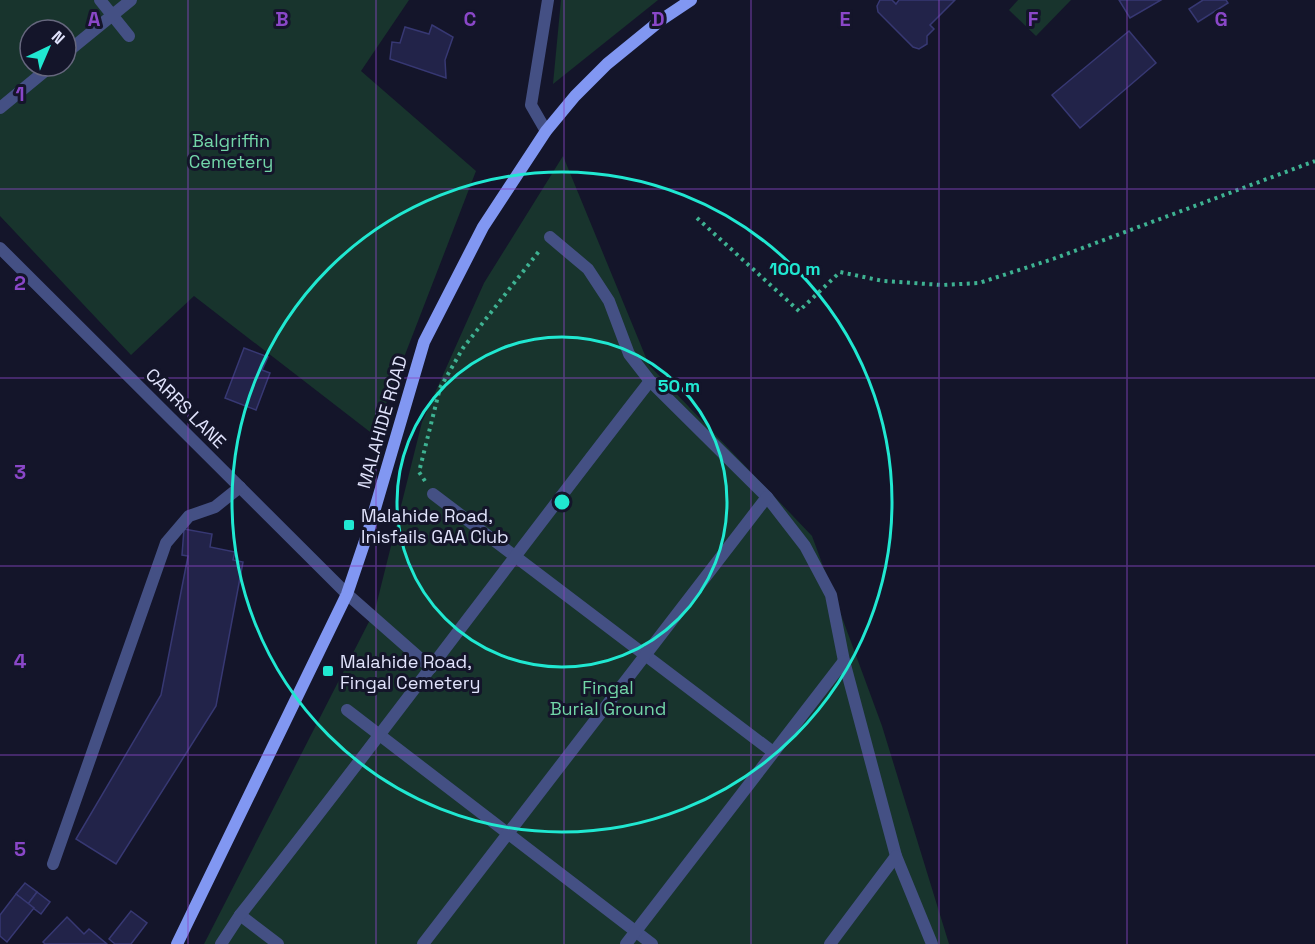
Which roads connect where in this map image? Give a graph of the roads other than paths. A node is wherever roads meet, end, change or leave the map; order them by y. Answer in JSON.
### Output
{"nodes":[{"id":1,"x":100,"y":0,"type":"edge"},
{"id":2,"x":130,"y":0,"type":"edge"},
{"id":3,"x":548,"y":0,"type":"edge"},
{"id":4,"x":691,"y":0,"type":"edge"},
{"id":5,"x":112,"y":15,"type":"junction"},
{"id":6,"x":129,"y":36,"type":"dead end"},
{"id":7,"x":78,"y":43,"type":"edge"},
{"id":8,"x":36,"y":78,"type":"edge"},
{"id":9,"x":0,"y":108,"type":"edge"},
{"id":10,"x":546,"y":130,"type":"junction"},
{"id":11,"x":550,"y":237,"type":"road end"},
{"id":12,"x":0,"y":248,"type":"edge"},
{"id":13,"x":650,"y":381,"type":"junction"},
{"id":14,"x":240,"y":488,"type":"junction"},
{"id":15,"x":433,"y":494,"type":"road end"},
{"id":16,"x":768,"y":497,"type":"junction"},
{"id":17,"x":514,"y":556,"type":"junction"},
{"id":18,"x":347,"y":594,"type":"junction"},
{"id":19,"x":647,"y":656,"type":"junction"},
{"id":20,"x":844,"y":661,"type":"junction"},
{"id":21,"x":431,"y":668,"type":"junction"},
{"id":22,"x":346,"y":710,"type":"dead end"},
{"id":23,"x":381,"y":736,"type":"junction"},
{"id":24,"x":773,"y":752,"type":"junction"},
{"id":25,"x":508,"y":834,"type":"junction"},
{"id":26,"x":896,"y":856,"type":"junction"},
{"id":27,"x":53,"y":864,"type":"dead end"},
{"id":28,"x":240,"y":915,"type":"junction"},
{"id":29,"x":635,"y":932,"type":"junction"},
{"id":30,"x":177,"y":944,"type":"edge"},
{"id":31,"x":221,"y":944,"type":"edge"},
{"id":32,"x":278,"y":944,"type":"edge"},
{"id":33,"x":423,"y":944,"type":"edge"},
{"id":34,"x":626,"y":944,"type":"edge"},
{"id":35,"x":652,"y":944,"type":"edge"},
{"id":36,"x":830,"y":944,"type":"edge"},
{"id":37,"x":932,"y":944,"type":"edge"}],
"edges":[{"from":1,"to":5,"type":"street"},
{"from":2,"to":5,"type":"street"},
{"from":3,"to":10,"type":"street"},
{"from":4,"to":10,"type":"main road","name":"MALAHIDE ROAD"},
{"from":5,"to":6,"type":"street"},
{"from":5,"to":7,"type":"street"},
{"from":8,"to":9,"type":"street"},
{"from":10,"to":18,"type":"main road","name":"MALAHIDE ROAD"},
{"from":11,"to":13,"type":"street"},
{"from":12,"to":14,"type":"street","name":"CARRS LANE"},
{"from":13,"to":16,"type":"street"},
{"from":13,"to":17,"type":"street"},
{"from":14,"to":18,"type":"street","name":"CARRS LANE"},
{"from":14,"to":27,"type":"street"},
{"from":15,"to":17,"type":"street"},
{"from":16,"to":19,"type":"street"},
{"from":16,"to":20,"type":"street"},
{"from":17,"to":19,"type":"street"},
{"from":17,"to":21,"type":"street"},
{"from":18,"to":21,"type":"street","name":"CARRS LANE"},
{"from":18,"to":30,"type":"main road","name":"MALAHIDE ROAD"},
{"from":19,"to":24,"type":"street"},
{"from":19,"to":25,"type":"street"},
{"from":20,"to":24,"type":"street"},
{"from":20,"to":26,"type":"street"},
{"from":21,"to":23,"type":"street"},
{"from":22,"to":23,"type":"street"},
{"from":23,"to":25,"type":"street"},
{"from":23,"to":28,"type":"street"},
{"from":24,"to":29,"type":"street"},
{"from":25,"to":29,"type":"street"},
{"from":25,"to":33,"type":"street"},
{"from":26,"to":36,"type":"street"},
{"from":26,"to":37,"type":"street"},
{"from":28,"to":31,"type":"street"},
{"from":28,"to":32,"type":"street"},
{"from":29,"to":34,"type":"street"},
{"from":29,"to":35,"type":"street"}]}
